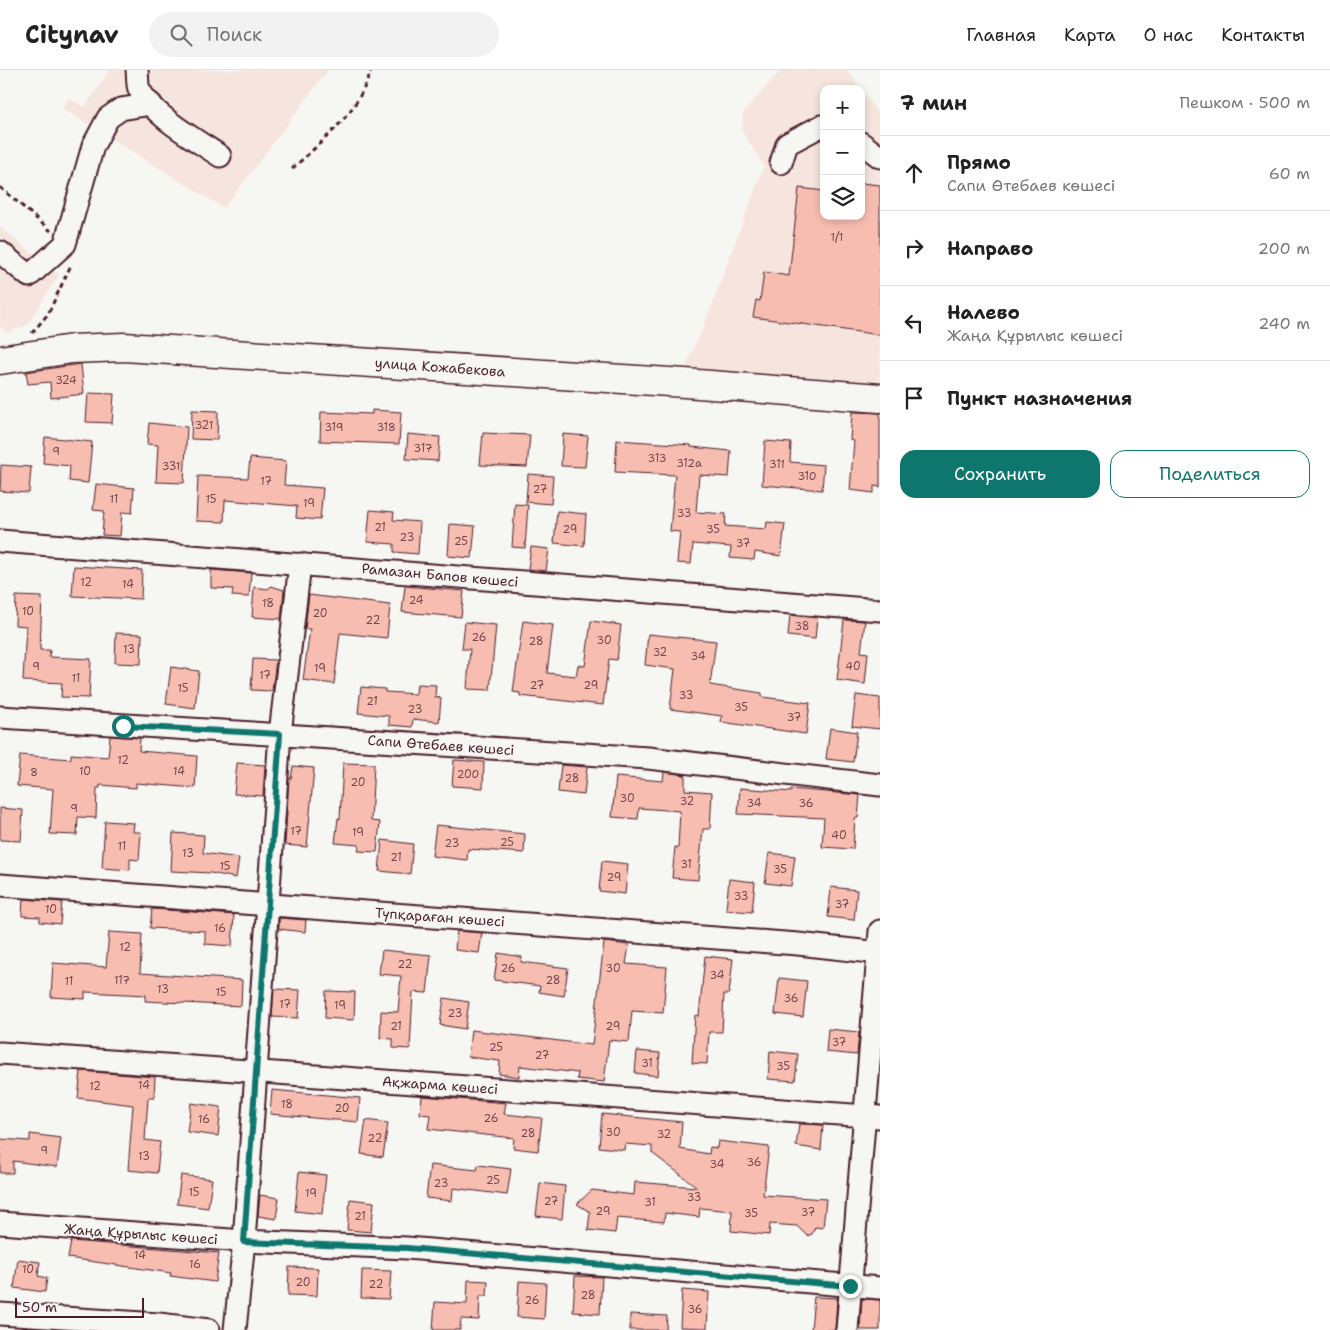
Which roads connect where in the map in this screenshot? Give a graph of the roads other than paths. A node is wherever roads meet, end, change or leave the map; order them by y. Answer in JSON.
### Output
{"nodes":[{"id":1,"x":137,"y":70,"type":"edge"},
{"id":2,"x":150,"y":104,"type":"junction"},
{"id":3,"x":820,"y":127,"type":"edge"},
{"id":4,"x":865,"y":146,"type":"edge"},
{"id":5,"x":220,"y":156,"type":"dead end"},
{"id":6,"x":880,"y":157,"type":"edge"},
{"id":7,"x":781,"y":163,"type":"dead end"},
{"id":8,"x":0,"y":252,"type":"edge"},
{"id":9,"x":0,"y":360,"type":"edge"},
{"id":10,"x":880,"y":398,"type":"edge"},
{"id":11,"x":0,"y":541,"type":"edge"},
{"id":12,"x":300,"y":564,"type":"junction"},
{"id":13,"x":880,"y":610,"type":"edge"},
{"id":14,"x":0,"y":717,"type":"edge"},
{"id":15,"x":280,"y":734,"type":"junction"},
{"id":16,"x":880,"y":785,"type":"edge"},
{"id":17,"x":0,"y":885,"type":"edge"},
{"id":18,"x":267,"y":905,"type":"junction"},
{"id":19,"x":880,"y":931,"type":"edge"},
{"id":20,"x":878,"y":953,"type":"edge"},
{"id":21,"x":0,"y":1053,"type":"edge"},
{"id":22,"x":255,"y":1072,"type":"junction"},
{"id":23,"x":872,"y":1117,"type":"edge"},
{"id":24,"x":0,"y":1223,"type":"edge"},
{"id":25,"x":244,"y":1242,"type":"junction"},
{"id":26,"x":850,"y":1286,"type":"junction"},
{"id":27,"x":880,"y":1288,"type":"edge"},
{"id":28,"x":0,"y":1314,"type":"edge"},
{"id":29,"x":159,"y":1327,"type":"edge"},
{"id":30,"x":209,"y":1330,"type":"edge"},
{"id":31,"x":235,"y":1330,"type":"edge"},
{"id":32,"x":847,"y":1330,"type":"edge"}],
"edges":[{"from":1,"to":2,"type":"street"},
{"from":2,"to":5,"type":"street"},
{"from":2,"to":8,"type":"street"},
{"from":3,"to":7,"type":"street"},
{"from":4,"to":6,"type":"street"},
{"from":9,"to":10,"type":"main road","name":"улица Кожабекова"},
{"from":11,"to":12,"type":"street","name":"Рамазан Бапов көшесі"},
{"from":12,"to":13,"type":"street","name":"Рамазан Бапов көшесі"},
{"from":12,"to":15,"type":"street"},
{"from":14,"to":15,"type":"street","name":"Сапи Өтебаев көшесі"},
{"from":15,"to":16,"type":"street","name":"Сапи Өтебаев көшесі"},
{"from":15,"to":18,"type":"street"},
{"from":17,"to":18,"type":"street","name":"Түпқараған көшесі"},
{"from":18,"to":20,"type":"street","name":"Түпқараған көшесі"},
{"from":18,"to":22,"type":"street"},
{"from":19,"to":20,"type":"street"},
{"from":20,"to":23,"type":"street"},
{"from":21,"to":22,"type":"street","name":"Ақжарма көшесі"},
{"from":22,"to":23,"type":"street","name":"Ақжарма көшесі"},
{"from":22,"to":25,"type":"street"},
{"from":23,"to":26,"type":"street"},
{"from":24,"to":25,"type":"street","name":"Жаңа Құрылыс көшесі"},
{"from":25,"to":26,"type":"street","name":"Жаңа Құрылыс көшесі"},
{"from":25,"to":31,"type":"street"},
{"from":26,"to":27,"type":"street","name":"Жаңа Құрылыс көшесі"},
{"from":26,"to":32,"type":"street"},
{"from":28,"to":29,"type":"street"},
{"from":29,"to":30,"type":"street"}]}
